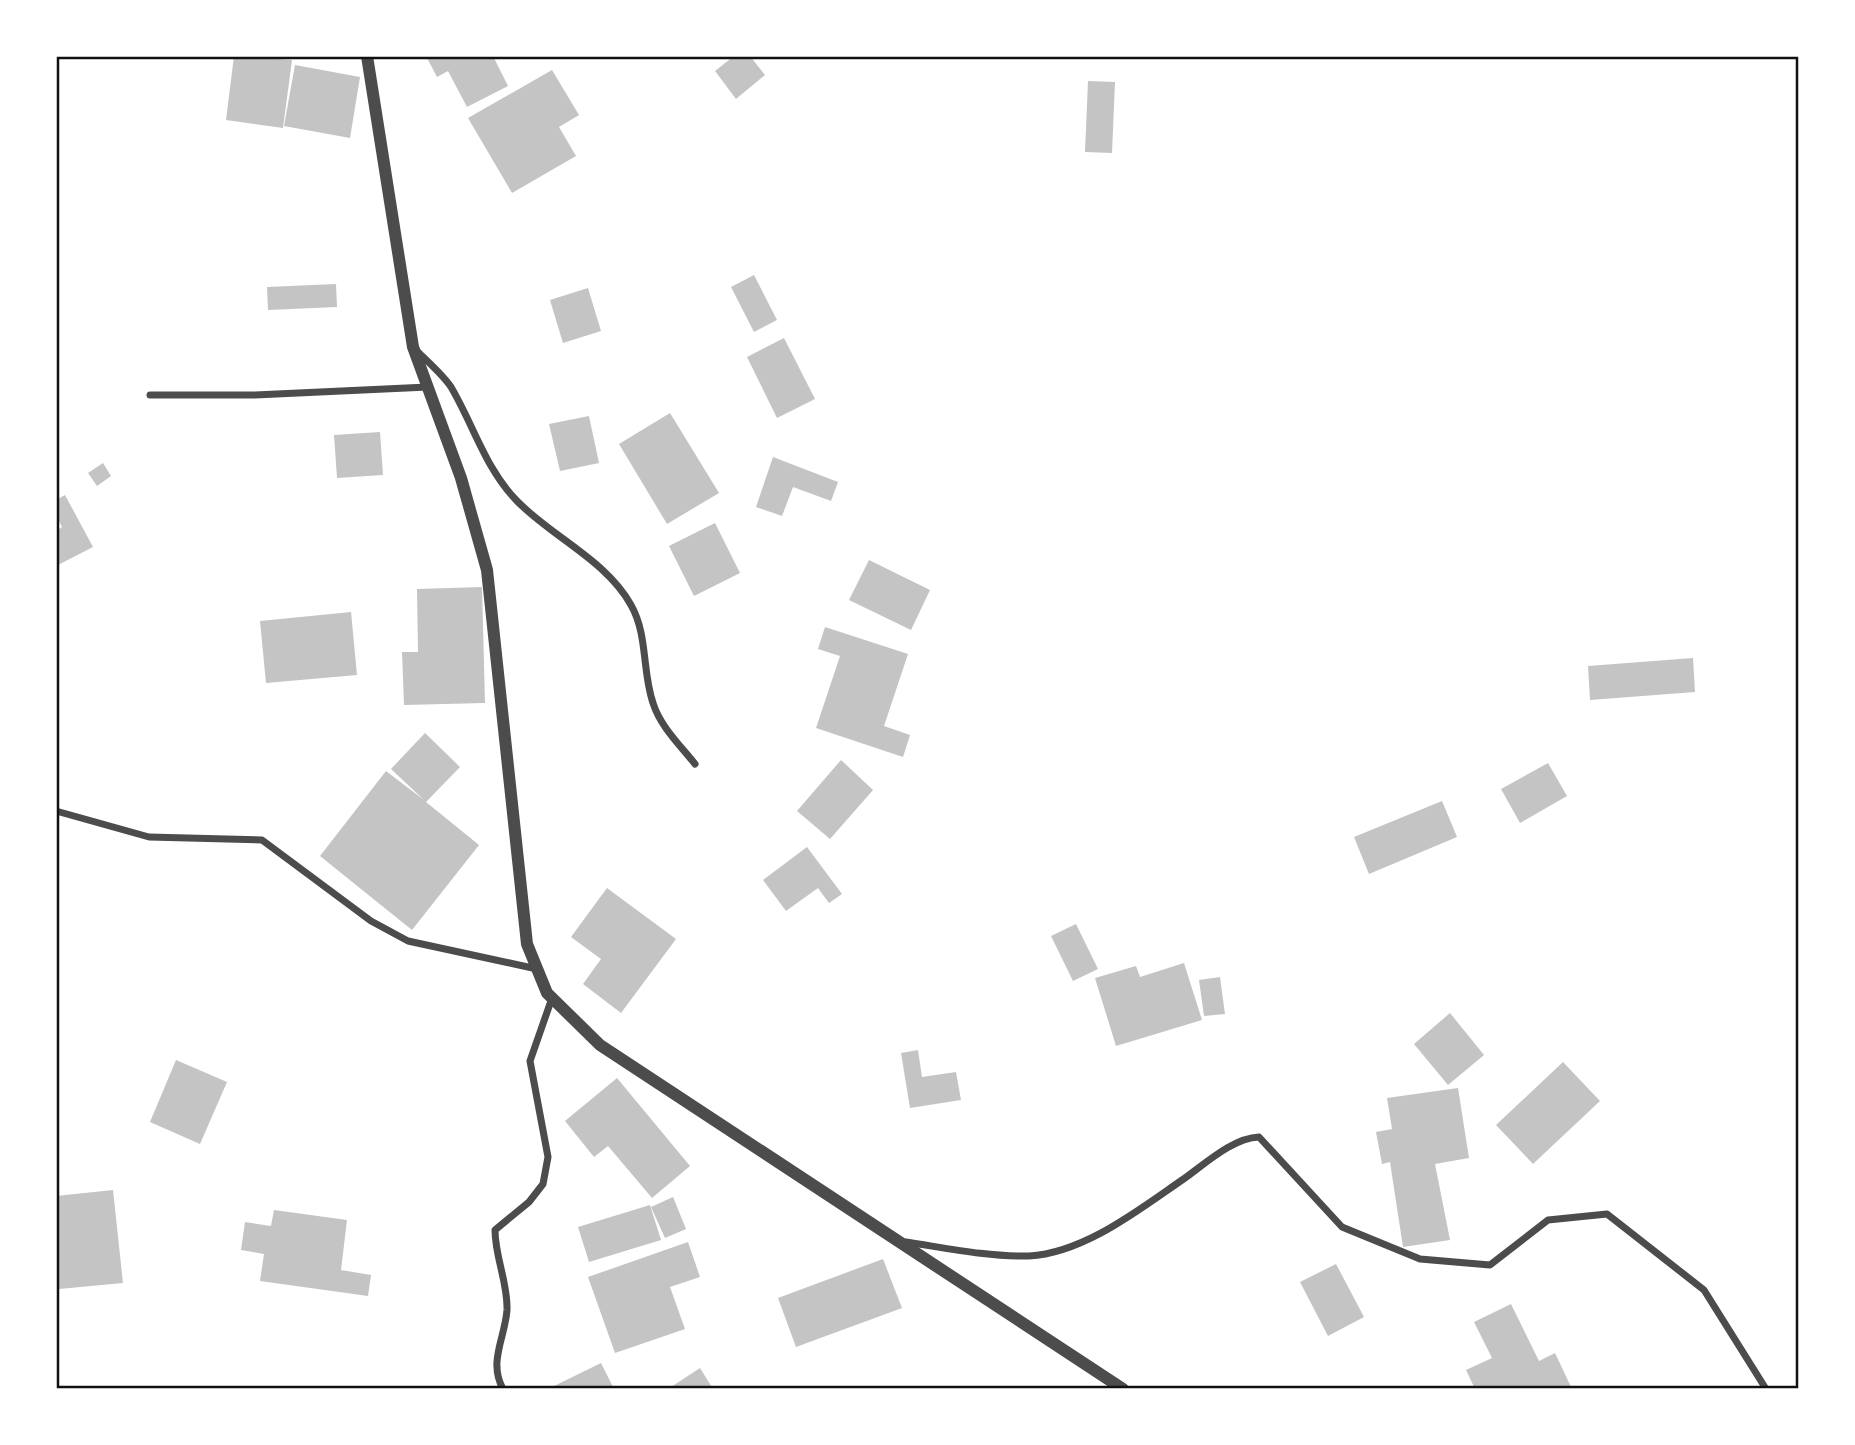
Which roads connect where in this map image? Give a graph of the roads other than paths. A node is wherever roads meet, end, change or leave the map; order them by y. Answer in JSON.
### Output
{"nodes":[{"id":1,"x":367,"y":56,"type":"edge"},
{"id":2,"x":413,"y":347,"type":"junction"},
{"id":3,"x":428,"y":387,"type":"junction"},
{"id":4,"x":150,"y":395,"type":"dead end"},
{"id":5,"x":695,"y":764,"type":"dead end"},
{"id":6,"x":56,"y":811,"type":"edge"},
{"id":7,"x":537,"y":969,"type":"junction"},
{"id":8,"x":552,"y":998,"type":"junction"},
{"id":9,"x":902,"y":1241,"type":"junction"},
{"id":10,"x":503,"y":1389,"type":"edge"},
{"id":11,"x":1123,"y":1389,"type":"edge"},
{"id":12,"x":1766,"y":1389,"type":"edge"}],
"edges":[{"from":1,"to":2,"type":"street"},
{"from":2,"to":3,"type":"street"},
{"from":2,"to":5,"type":"street"},
{"from":3,"to":4,"type":"street"},
{"from":3,"to":7,"type":"street"},
{"from":6,"to":7,"type":"street"},
{"from":7,"to":8,"type":"street"},
{"from":8,"to":9,"type":"street"},
{"from":8,"to":10,"type":"street"},
{"from":9,"to":11,"type":"street"},
{"from":9,"to":12,"type":"street"}]}
